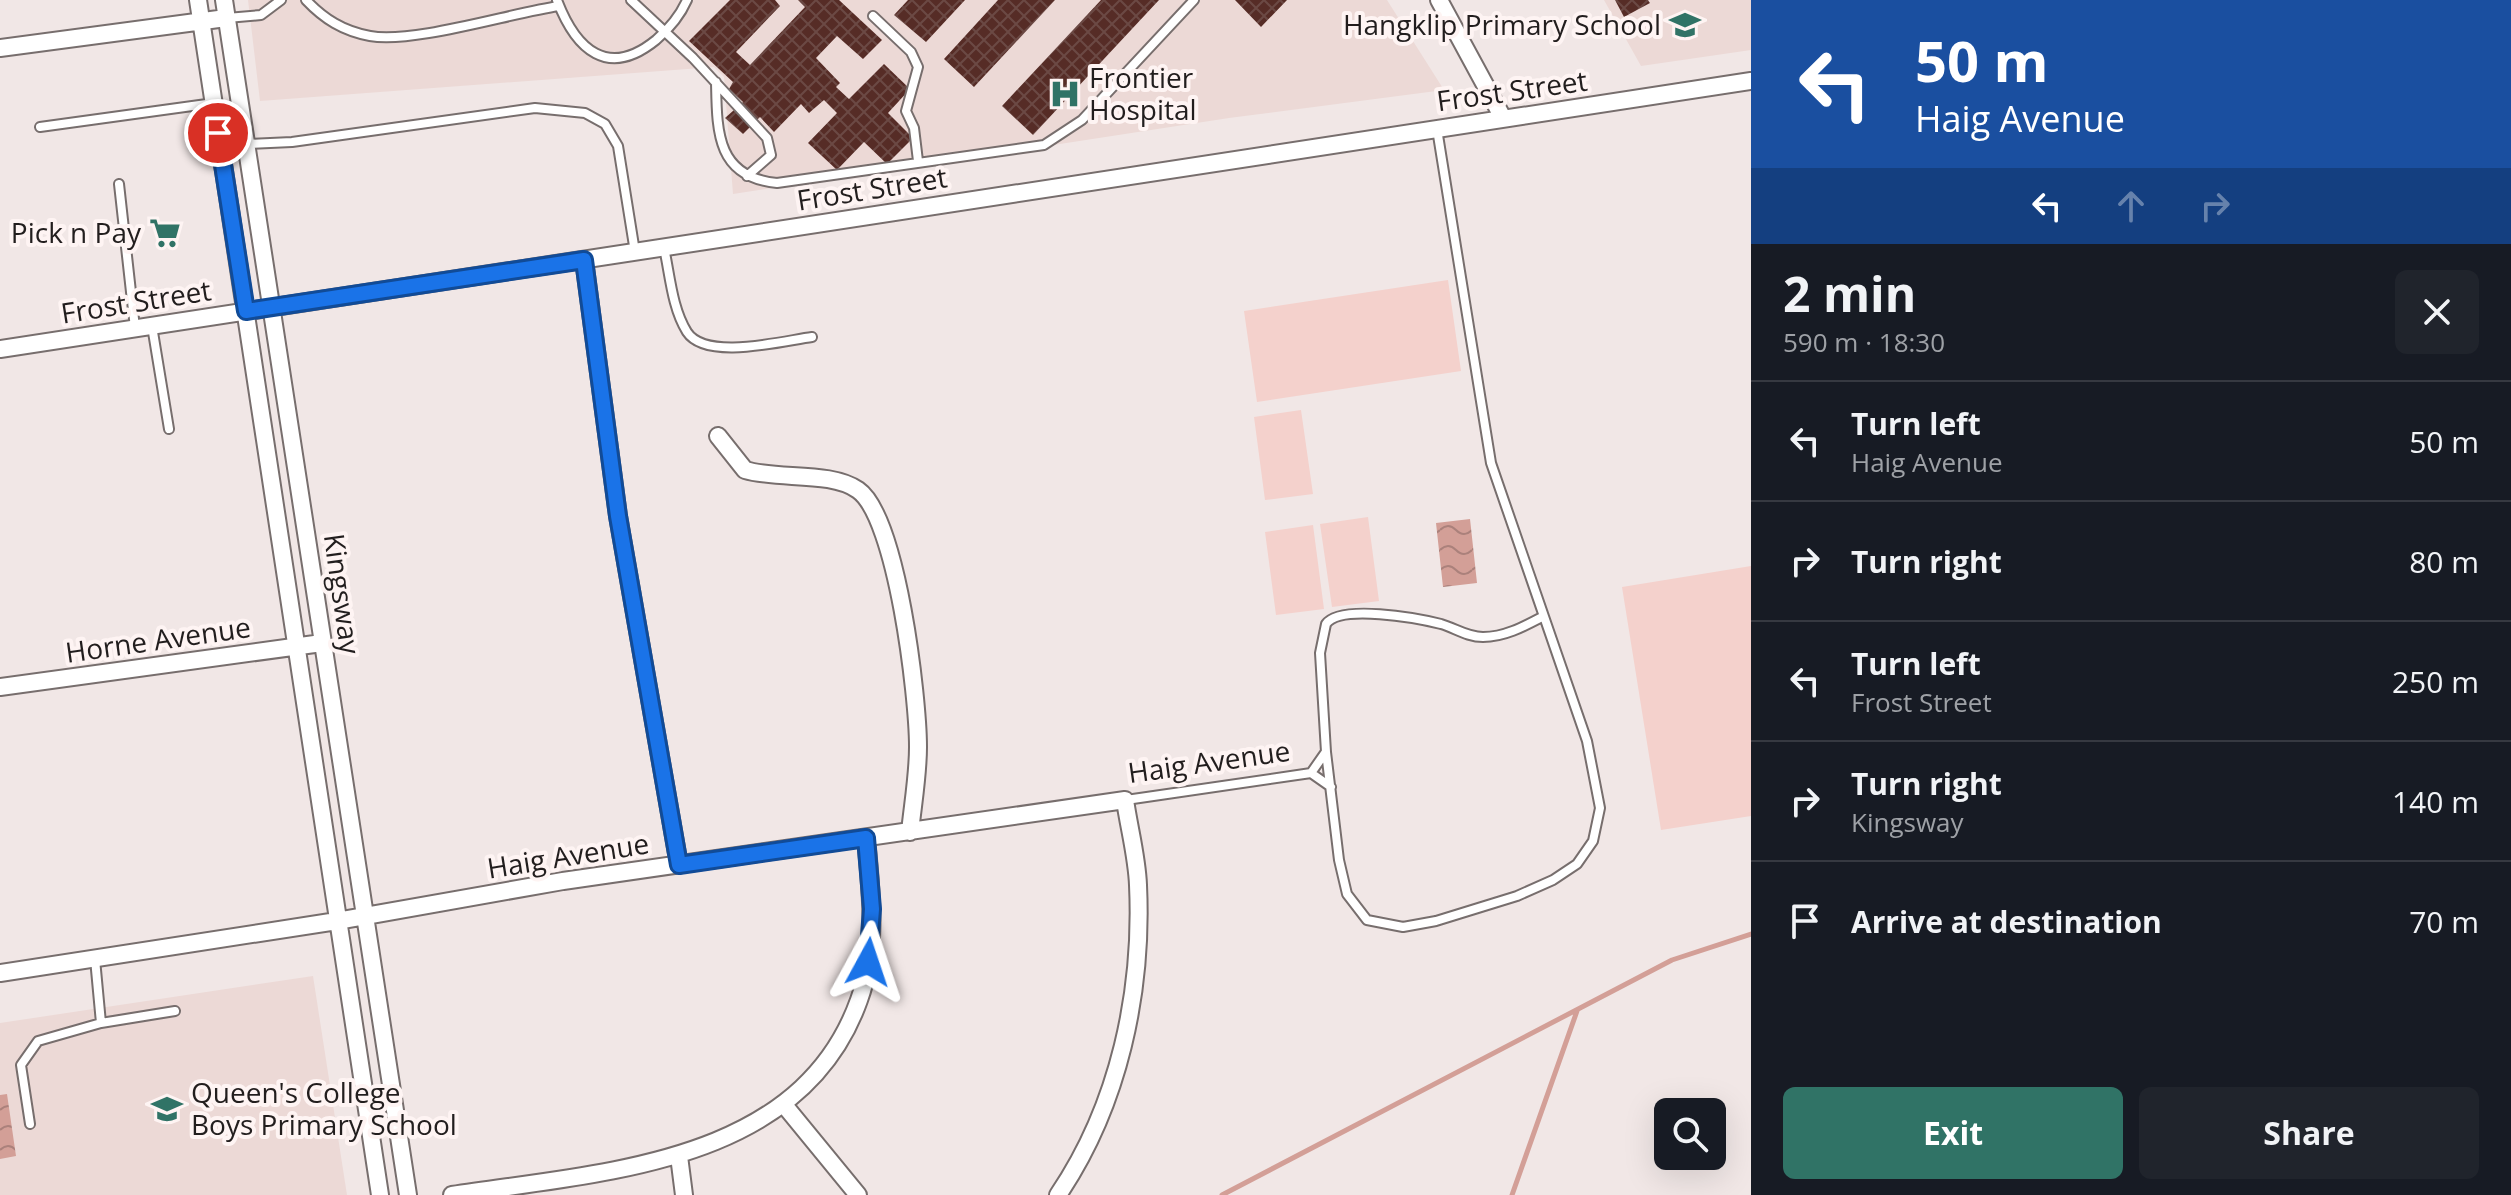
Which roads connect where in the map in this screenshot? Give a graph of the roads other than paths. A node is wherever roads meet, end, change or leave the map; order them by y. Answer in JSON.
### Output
{"nodes":[{"id":1,"x":198,"y":0,"type":"edge"},
{"id":2,"x":224,"y":0,"type":"edge"},
{"id":3,"x":281,"y":0,"type":"edge"},
{"id":4,"x":306,"y":0,"type":"edge"},
{"id":5,"x":522,"y":0,"type":"edge"},
{"id":6,"x":631,"y":0,"type":"edge"},
{"id":7,"x":687,"y":0,"type":"edge"},
{"id":8,"x":1194,"y":0,"type":"edge"},
{"id":9,"x":1439,"y":0,"type":"edge"},
{"id":10,"x":558,"y":3,"type":"edge"},
{"id":11,"x":525,"y":11,"type":"junction"},
{"id":12,"x":873,"y":16,"type":"dead end"},
{"id":13,"x":226,"y":18,"type":"junction"},
{"id":14,"x":202,"y":21,"type":"junction"},
{"id":15,"x":666,"y":31,"type":"junction"},
{"id":16,"x":0,"y":48,"type":"edge"},
{"id":17,"x":1751,"y":81,"type":"edge"},
{"id":18,"x":716,"y":82,"type":"junction"},
{"id":19,"x":214,"y":103,"type":"junction"},
{"id":20,"x":1503,"y":118,"type":"junction"},
{"id":21,"x":40,"y":127,"type":"dead end"},
{"id":22,"x":1436,"y":127,"type":"junction"},
{"id":23,"x":247,"y":144,"type":"junction"},
{"id":24,"x":918,"y":161,"type":"junction"},
{"id":25,"x":747,"y":176,"type":"junction"},
{"id":26,"x":119,"y":184,"type":"dead end"},
{"id":27,"x":664,"y":248,"type":"junction"},
{"id":28,"x":635,"y":252,"type":"junction"},
{"id":29,"x":584,"y":260,"type":"junction"},
{"id":30,"x":273,"y":306,"type":"junction"},
{"id":31,"x":246,"y":311,"type":"junction"},
{"id":32,"x":144,"y":327,"type":"junction"},
{"id":33,"x":812,"y":337,"type":"dead end"},
{"id":34,"x":0,"y":349,"type":"edge"},
{"id":35,"x":169,"y":429,"type":"dead end"},
{"id":36,"x":718,"y":436,"type":"dead end"},
{"id":37,"x":1542,"y":617,"type":"junction"},
{"id":38,"x":322,"y":643,"type":"junction"},
{"id":39,"x":297,"y":648,"type":"junction"},
{"id":40,"x":0,"y":687,"type":"edge"},
{"id":41,"x":1326,"y":752,"type":"junction"},
{"id":42,"x":1311,"y":773,"type":"junction"},
{"id":43,"x":1331,"y":787,"type":"junction"},
{"id":44,"x":1125,"y":800,"type":"junction"},
{"id":45,"x":910,"y":832,"type":"junction"},
{"id":46,"x":866,"y":838,"type":"junction"},
{"id":47,"x":679,"y":865,"type":"junction"},
{"id":48,"x":364,"y":916,"type":"junction"},
{"id":49,"x":337,"y":921,"type":"junction"},
{"id":50,"x":95,"y":958,"type":"junction"},
{"id":51,"x":0,"y":973,"type":"edge"},
{"id":52,"x":175,"y":1011,"type":"dead end"},
{"id":53,"x":101,"y":1023,"type":"junction"},
{"id":54,"x":785,"y":1106,"type":"junction"},
{"id":55,"x":30,"y":1124,"type":"dead end"},
{"id":56,"x":679,"y":1156,"type":"junction"},
{"id":57,"x":542,"y":1188,"type":"edge"},
{"id":58,"x":380,"y":1195,"type":"edge"},
{"id":59,"x":408,"y":1195,"type":"edge"},
{"id":60,"x":452,"y":1195,"type":"edge"},
{"id":61,"x":684,"y":1195,"type":"edge"},
{"id":62,"x":858,"y":1195,"type":"edge"},
{"id":63,"x":1058,"y":1195,"type":"edge"}],
"edges":[{"from":1,"to":14,"type":"street","name":"Kingsway"},
{"from":2,"to":13,"type":"street","name":"Kingsway"},
{"from":3,"to":13,"type":"lane"},
{"from":4,"to":11,"type":"lane"},
{"from":5,"to":11,"type":"lane"},
{"from":6,"to":15,"type":"lane"},
{"from":7,"to":15,"type":"lane"},
{"from":8,"to":24,"type":"lane"},
{"from":9,"to":20,"type":"street"},
{"from":10,"to":11,"type":"lane"},
{"from":10,"to":15,"type":"lane"},
{"from":12,"to":24,"type":"lane"},
{"from":13,"to":14,"type":"street"},
{"from":13,"to":23,"type":"street","name":"Kingsway"},
{"from":14,"to":16,"type":"street"},
{"from":14,"to":19,"type":"street","name":"Kingsway"},
{"from":15,"to":18,"type":"lane"},
{"from":17,"to":20,"type":"street","name":"Frost Street"},
{"from":18,"to":25,"type":"lane"},
{"from":18,"to":25,"type":"lane"},
{"from":19,"to":21,"type":"lane"},
{"from":19,"to":31,"type":"street","name":"Kingsway"},
{"from":20,"to":22,"type":"street","name":"Frost Street"},
{"from":22,"to":27,"type":"street","name":"Frost Street"},
{"from":22,"to":37,"type":"lane"},
{"from":23,"to":28,"type":"lane"},
{"from":23,"to":30,"type":"street","name":"Kingsway"},
{"from":24,"to":25,"type":"lane"},
{"from":26,"to":32,"type":"lane"},
{"from":27,"to":28,"type":"street","name":"Frost Street"},
{"from":27,"to":33,"type":"lane"},
{"from":28,"to":29,"type":"street","name":"Frost Street"},
{"from":29,"to":30,"type":"street","name":"Frost Street"},
{"from":29,"to":47,"type":"street"},
{"from":30,"to":31,"type":"street","name":"Frost Street"},
{"from":30,"to":38,"type":"street","name":"Kingsway"},
{"from":31,"to":32,"type":"street","name":"Frost Street"},
{"from":31,"to":39,"type":"street","name":"Kingsway"},
{"from":32,"to":34,"type":"street","name":"Frost Street"},
{"from":32,"to":35,"type":"lane"},
{"from":36,"to":45,"type":"street"},
{"from":37,"to":41,"type":"lane"},
{"from":37,"to":43,"type":"lane"},
{"from":38,"to":39,"type":"street","name":"Horne Avenue"},
{"from":38,"to":48,"type":"street","name":"Kingsway"},
{"from":39,"to":40,"type":"street","name":"Horne Avenue"},
{"from":39,"to":49,"type":"street","name":"Kingsway"},
{"from":41,"to":42,"type":"lane"},
{"from":41,"to":43,"type":"lane"},
{"from":42,"to":43,"type":"lane","name":"Haig Avenue"},
{"from":42,"to":44,"type":"lane","name":"Haig Avenue"},
{"from":44,"to":45,"type":"street","name":"Haig Avenue"},
{"from":44,"to":63,"type":"street"},
{"from":45,"to":46,"type":"street","name":"Haig Avenue"},
{"from":46,"to":47,"type":"street","name":"Haig Avenue"},
{"from":46,"to":54,"type":"street"},
{"from":47,"to":48,"type":"street","name":"Haig Avenue"},
{"from":48,"to":49,"type":"street","name":"Haig Avenue"},
{"from":48,"to":59,"type":"street","name":"Kingsway"},
{"from":49,"to":50,"type":"street","name":"Haig Avenue"},
{"from":49,"to":58,"type":"street","name":"Kingsway"},
{"from":50,"to":51,"type":"street","name":"Haig Avenue"},
{"from":50,"to":53,"type":"lane"},
{"from":52,"to":53,"type":"lane"},
{"from":53,"to":55,"type":"lane"},
{"from":54,"to":56,"type":"street"},
{"from":54,"to":62,"type":"street"},
{"from":56,"to":57,"type":"street"},
{"from":56,"to":61,"type":"street"},
{"from":57,"to":60,"type":"street"}]}
